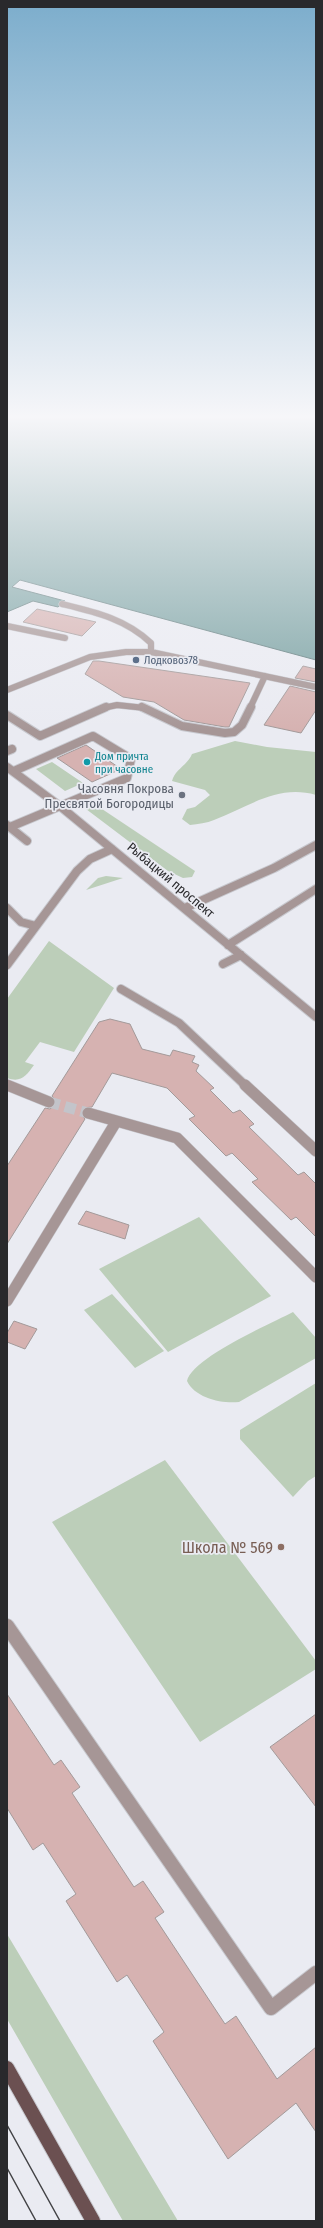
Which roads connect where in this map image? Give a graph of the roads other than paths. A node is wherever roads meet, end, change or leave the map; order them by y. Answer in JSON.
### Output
{"nodes":[{"id":1,"x":62,"y":604,"type":"dead end"},
{"id":2,"x":7,"y":626,"type":"edge"},
{"id":3,"x":65,"y":638,"type":"dead end"},
{"id":4,"x":151,"y":652,"type":"junction"},
{"id":5,"x":265,"y":676,"type":"junction"},
{"id":6,"x":316,"y":687,"type":"edge"},
{"id":7,"x":7,"y":690,"type":"edge"},
{"id":8,"x":7,"y":715,"type":"edge"},
{"id":9,"x":10,"y":769,"type":"edge"},
{"id":10,"x":61,"y":807,"type":"junction"},
{"id":11,"x":9,"y":826,"type":"edge"},
{"id":12,"x":27,"y":841,"type":"dead end"},
{"id":13,"x":316,"y":845,"type":"edge"},
{"id":14,"x":112,"y":849,"type":"junction"},
{"id":15,"x":316,"y":889,"type":"edge"},
{"id":16,"x":7,"y":908,"type":"edge"},
{"id":17,"x":185,"y":908,"type":"junction"},
{"id":18,"x":36,"y":926,"type":"junction"},
{"id":19,"x":228,"y":945,"type":"junction"},
{"id":20,"x":241,"y":955,"type":"junction"},
{"id":21,"x":223,"y":964,"type":"dead end"},
{"id":22,"x":7,"y":965,"type":"edge"},
{"id":23,"x":121,"y":990,"type":"dead end"},
{"id":24,"x":316,"y":1017,"type":"edge"},
{"id":25,"x":7,"y":1085,"type":"edge"},
{"id":26,"x":49,"y":1102,"type":"tunnel mouth"},
{"id":27,"x":88,"y":1113,"type":"tunnel mouth"},
{"id":28,"x":116,"y":1122,"type":"junction"},
{"id":29,"x":316,"y":1151,"type":"edge"},
{"id":30,"x":316,"y":1277,"type":"edge"},
{"id":31,"x":7,"y":1301,"type":"edge"},
{"id":32,"x":7,"y":1626,"type":"edge"},
{"id":33,"x":316,"y":1973,"type":"edge"},
{"id":34,"x":7,"y":2068,"type":"edge"},
{"id":35,"x":93,"y":2221,"type":"edge"}],
"edges":[{"from":1,"to":4,"type":"street"},
{"from":2,"to":3,"type":"street"},
{"from":4,"to":5,"type":"street"},
{"from":4,"to":7,"type":"street"},
{"from":5,"to":6,"type":"street"},
{"from":5,"to":8,"type":"street"},
{"from":9,"to":10,"type":"street","name":"Рыбацкий проспект"},
{"from":9,"to":10,"type":"street"},
{"from":10,"to":11,"type":"street"},
{"from":10,"to":14,"type":"street","name":"Рыбацкий проспект"},
{"from":11,"to":12,"type":"street"},
{"from":13,"to":17,"type":"street"},
{"from":14,"to":17,"type":"street","name":"Рыбацкий проспект"},
{"from":14,"to":18,"type":"street"},
{"from":15,"to":19,"type":"street"},
{"from":16,"to":18,"type":"street"},
{"from":17,"to":19,"type":"street","name":"Рыбацкий проспект"},
{"from":18,"to":22,"type":"street"},
{"from":19,"to":20,"type":"street","name":"Рыбацкий проспект"},
{"from":20,"to":21,"type":"street"},
{"from":20,"to":24,"type":"street","name":"Рыбацкий проспект"},
{"from":23,"to":29,"type":"street"},
{"from":25,"to":26,"type":"street"},
{"from":27,"to":28,"type":"street"},
{"from":28,"to":30,"type":"street"},
{"from":28,"to":31,"type":"street"},
{"from":32,"to":33,"type":"street"},
{"from":34,"to":35,"type":"main road"}]}
